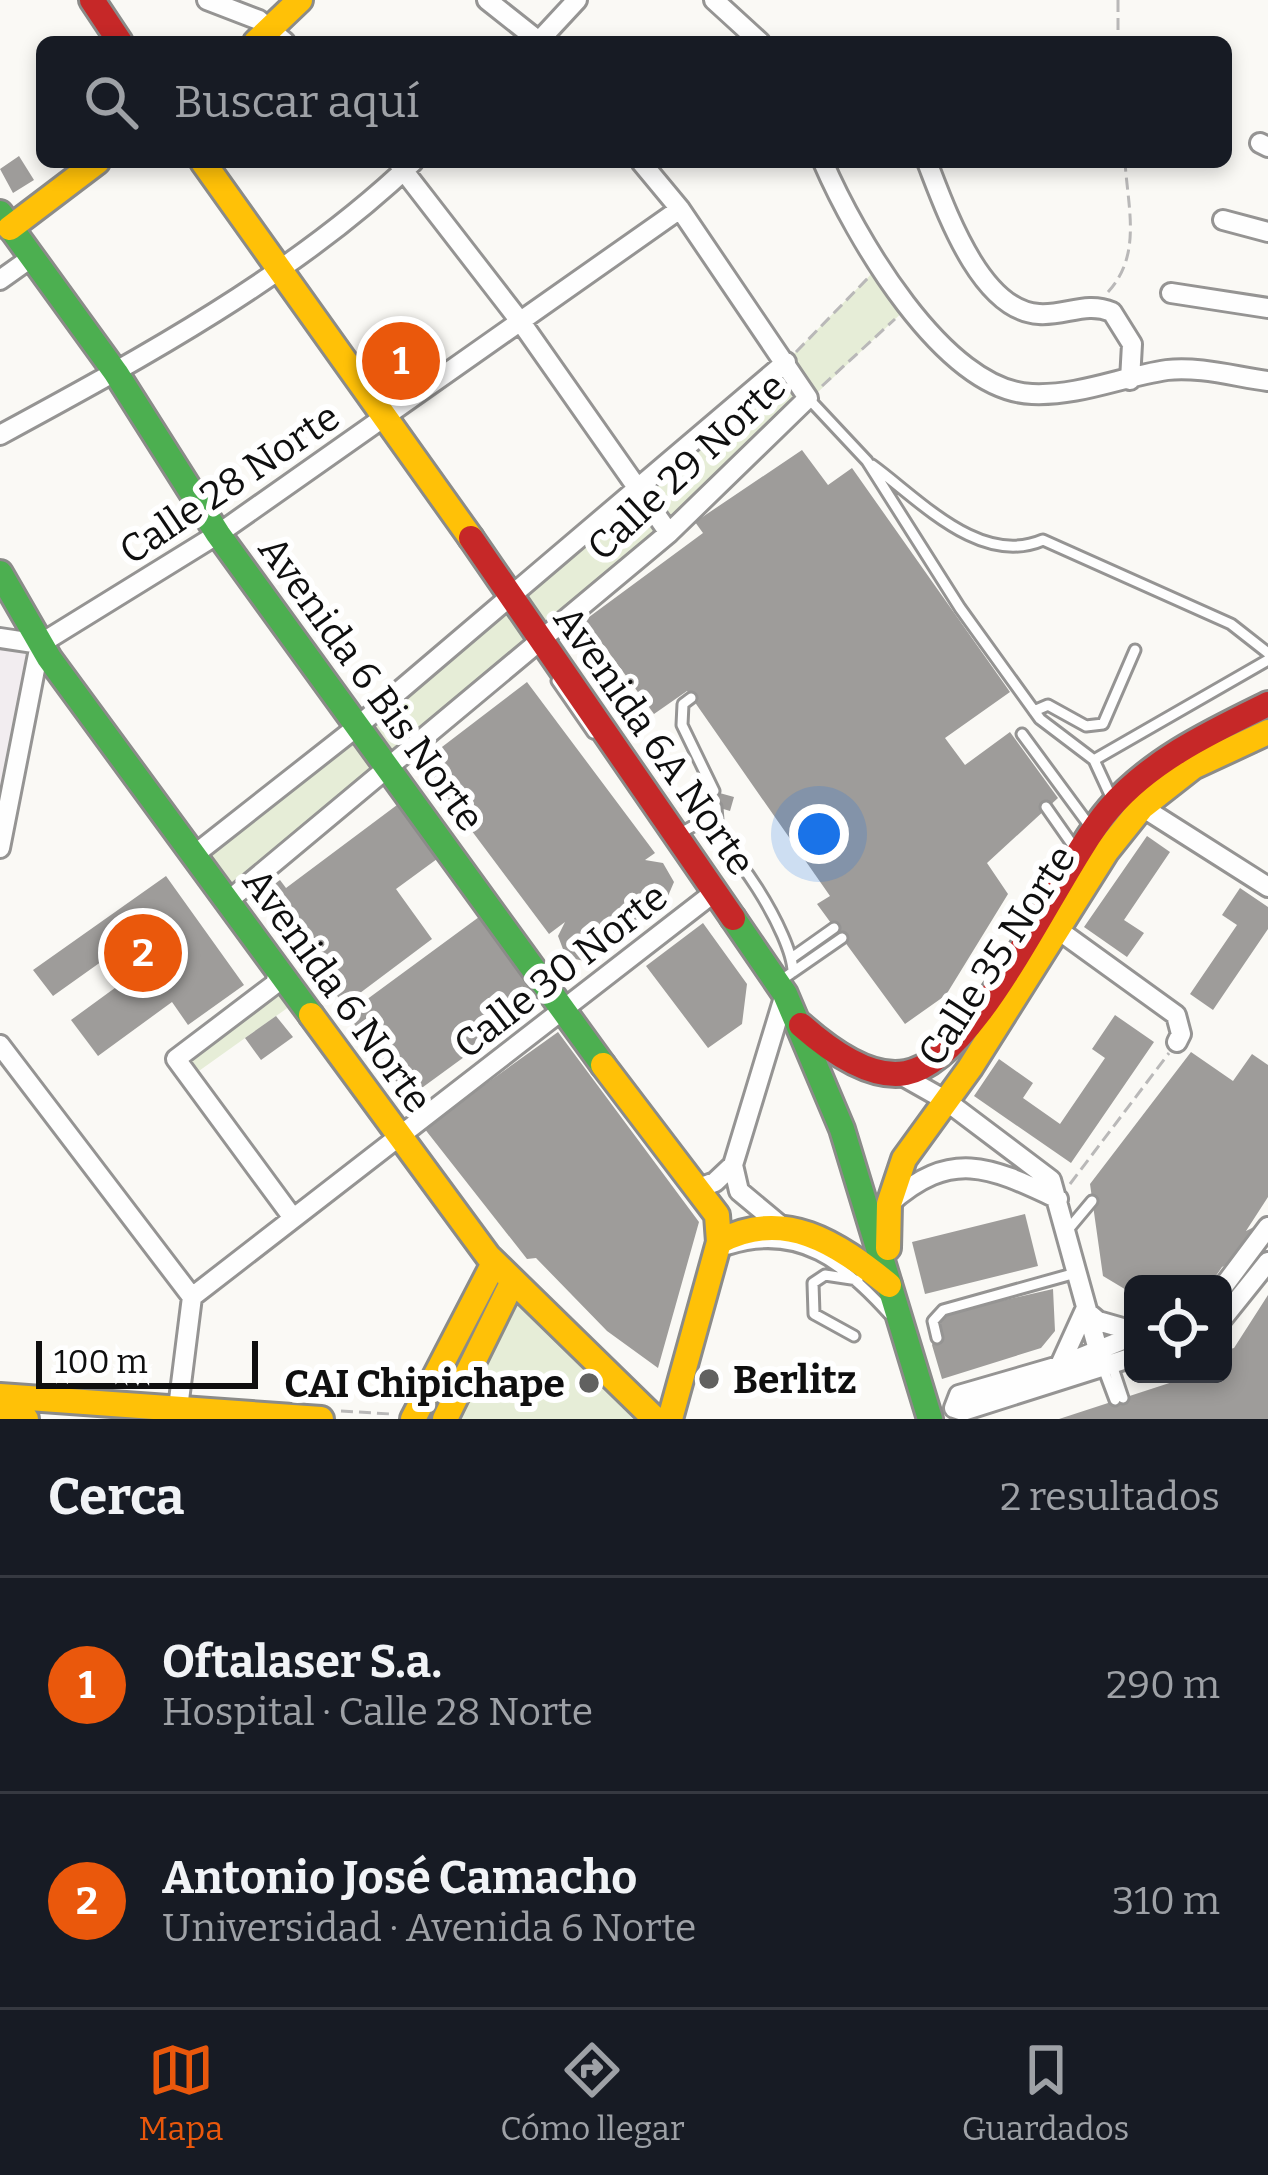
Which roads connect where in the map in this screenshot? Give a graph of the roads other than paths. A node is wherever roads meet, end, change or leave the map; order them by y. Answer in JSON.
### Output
{"nodes":[{"id":1,"x":92,"y":0,"type":"edge"},
{"id":2,"x":207,"y":0,"type":"edge"},
{"id":3,"x":301,"y":0,"type":"edge"},
{"id":4,"x":487,"y":0,"type":"edge"},
{"id":5,"x":577,"y":0,"type":"edge"},
{"id":6,"x":714,"y":0,"type":"edge"},
{"id":7,"x":116,"y":36,"type":"edge"},
{"id":8,"x":268,"y":36,"type":"edge"},
{"id":9,"x":273,"y":36,"type":"edge"},
{"id":10,"x":532,"y":36,"type":"edge"},
{"id":11,"x":544,"y":36,"type":"edge"},
{"id":12,"x":753,"y":36,"type":"edge"},
{"id":13,"x":88,"y":168,"type":"edge"},
{"id":14,"x":207,"y":168,"type":"edge"},
{"id":15,"x":400,"y":168,"type":"edge"},
{"id":16,"x":406,"y":168,"type":"edge"},
{"id":17,"x":646,"y":168,"type":"edge"},
{"id":18,"x":826,"y":168,"type":"edge"},
{"id":19,"x":929,"y":168,"type":"edge"},
{"id":20,"x":680,"y":209,"type":"junction"},
{"id":21,"x":1223,"y":220,"type":"dead end"},
{"id":22,"x":5,"y":221,"type":"edge"},
{"id":23,"x":1268,"y":232,"type":"edge"},
{"id":24,"x":31,"y":258,"type":"junction"},
{"id":25,"x":278,"y":268,"type":"junction"},
{"id":26,"x":0,"y":280,"type":"edge"},
{"id":27,"x":1171,"y":293,"type":"dead end"},
{"id":28,"x":1268,"y":308,"type":"edge"},
{"id":29,"x":523,"y":325,"type":"junction"},
{"id":30,"x":786,"y":362,"type":"junction"},
{"id":31,"x":116,"y":373,"type":"junction"},
{"id":32,"x":1130,"y":380,"type":"junction"},
{"id":33,"x":1268,"y":381,"type":"edge"},
{"id":34,"x":808,"y":398,"type":"junction"},
{"id":35,"x":386,"y":419,"type":"junction"},
{"id":36,"x":0,"y":436,"type":"edge"},
{"id":37,"x":867,"y":461,"type":"junction"},
{"id":38,"x":634,"y":488,"type":"junction"},
{"id":39,"x":669,"y":533,"type":"junction"},
{"id":40,"x":218,"y":534,"type":"junction"},
{"id":41,"x":0,"y":573,"type":"edge"},
{"id":42,"x":511,"y":594,"type":"junction"},
{"id":43,"x":0,"y":638,"type":"edge"},
{"id":44,"x":543,"y":639,"type":"junction"},
{"id":45,"x":40,"y":644,"type":"junction"},
{"id":46,"x":1135,"y":650,"type":"dead end"},
{"id":47,"x":1268,"y":657,"type":"edge"},
{"id":48,"x":692,"y":698,"type":"dead end"},
{"id":49,"x":1268,"y":704,"type":"edge"},
{"id":50,"x":1034,"y":711,"type":"junction"},
{"id":51,"x":358,"y":726,"type":"junction"},
{"id":52,"x":1268,"y":732,"type":"edge"},
{"id":53,"x":1022,"y":734,"type":"dead end"},
{"id":54,"x":1094,"y":760,"type":"junction"},
{"id":55,"x":388,"y":767,"type":"junction"},
{"id":56,"x":1103,"y":773,"type":"junction"},
{"id":57,"x":1136,"y":782,"type":"junction"},
{"id":58,"x":714,"y":791,"type":"dead end"},
{"id":59,"x":1114,"y":805,"type":"junction"},
{"id":60,"x":716,"y":807,"type":"dead end"},
{"id":61,"x":1046,"y":807,"type":"dead end"},
{"id":62,"x":1142,"y":807,"type":"junction"},
{"id":63,"x":1093,"y":830,"type":"junction"},
{"id":64,"x":718,"y":834,"type":"junction"},
{"id":65,"x":678,"y":835,"type":"junction"},
{"id":66,"x":0,"y":848,"type":"edge"},
{"id":67,"x":1077,"y":851,"type":"junction"},
{"id":68,"x":194,"y":855,"type":"junction"},
{"id":69,"x":1268,"y":887,"type":"edge"},
{"id":70,"x":716,"y":891,"type":"junction"},
{"id":71,"x":228,"y":901,"type":"junction"},
{"id":72,"x":1057,"y":929,"type":"junction"},
{"id":73,"x":793,"y":957,"type":"junction"},
{"id":74,"x":282,"y":980,"type":"junction"},
{"id":75,"x":785,"y":983,"type":"junction"},
{"id":76,"x":561,"y":1010,"type":"junction"},
{"id":77,"x":799,"y":1023,"type":"junction"},
{"id":78,"x":1177,"y":1042,"type":"road end"},
{"id":79,"x":0,"y":1045,"type":"edge"},
{"id":80,"x":899,"y":1074,"type":"junction"},
{"id":81,"x":945,"y":1100,"type":"junction"},
{"id":82,"x":400,"y":1135,"type":"junction"},
{"id":83,"x":733,"y":1165,"type":"junction"},
{"id":84,"x":696,"y":1189,"type":"junction"},
{"id":85,"x":1058,"y":1198,"type":"junction"},
{"id":86,"x":1092,"y":1201,"type":"dead end"},
{"id":87,"x":889,"y":1204,"type":"junction"},
{"id":88,"x":292,"y":1219,"type":"junction"},
{"id":89,"x":781,"y":1226,"type":"junction"},
{"id":90,"x":1268,"y":1227,"type":"edge"},
{"id":91,"x":1066,"y":1232,"type":"junction"},
{"id":92,"x":716,"y":1252,"type":"junction"},
{"id":93,"x":1268,"y":1262,"type":"edge"},
{"id":94,"x":494,"y":1263,"type":"junction"},
{"id":95,"x":1076,"y":1273,"type":"junction"},
{"id":96,"x":1231,"y":1275,"type":"edge"},
{"id":97,"x":858,"y":1280,"type":"junction"},
{"id":98,"x":512,"y":1283,"type":"junction"},
{"id":99,"x":891,"y":1286,"type":"junction"},
{"id":100,"x":192,"y":1297,"type":"junction"},
{"id":101,"x":1232,"y":1307,"type":"edge"},
{"id":102,"x":1085,"y":1310,"type":"junction"},
{"id":103,"x":901,"y":1327,"type":"junction"},
{"id":104,"x":1124,"y":1330,"type":"edge"},
{"id":105,"x":854,"y":1336,"type":"dead end"},
{"id":106,"x":937,"y":1337,"type":"dead end"},
{"id":107,"x":1124,"y":1342,"type":"edge"},
{"id":108,"x":1124,"y":1358,"type":"edge"},
{"id":109,"x":1104,"y":1361,"type":"junction"},
{"id":110,"x":1059,"y":1366,"type":"junction"},
{"id":111,"x":0,"y":1396,"type":"edge"},
{"id":112,"x":1119,"y":1399,"type":"dead end"},
{"id":113,"x":178,"y":1408,"type":"junction"},
{"id":114,"x":0,"y":1417,"type":"edge"},
{"id":115,"x":26,"y":1419,"type":"edge"},
{"id":116,"x":321,"y":1419,"type":"edge"},
{"id":117,"x":413,"y":1419,"type":"edge"},
{"id":118,"x":445,"y":1419,"type":"edge"},
{"id":119,"x":655,"y":1419,"type":"edge"},
{"id":120,"x":670,"y":1419,"type":"edge"},
{"id":121,"x":930,"y":1419,"type":"edge"}],
"edges":[{"from":1,"to":7,"type":"street"},
{"from":2,"to":8,"type":"street"},
{"from":3,"to":9,"type":"street"},
{"from":4,"to":10,"type":"street"},
{"from":5,"to":11,"type":"street"},
{"from":6,"to":12,"type":"street"},
{"from":13,"to":22,"type":"street"},
{"from":14,"to":25,"type":"street","name":"Avenida 6A Norte"},
{"from":15,"to":25,"type":"street"},
{"from":16,"to":29,"type":"street"},
{"from":17,"to":20,"type":"street"},
{"from":18,"to":32,"type":"street"},
{"from":19,"to":32,"type":"street"},
{"from":20,"to":29,"type":"street","name":"Calle 28 Norte"},
{"from":20,"to":30,"type":"street"},
{"from":21,"to":23,"type":"street"},
{"from":22,"to":24,"type":"street","name":"Avenida 6 Bis Norte"},
{"from":24,"to":26,"type":"street"},
{"from":24,"to":31,"type":"street","name":"Avenida 6 Bis Norte"},
{"from":25,"to":31,"type":"street"},
{"from":25,"to":35,"type":"street","name":"Avenida 6A Norte"},
{"from":27,"to":28,"type":"street"},
{"from":29,"to":35,"type":"street","name":"Calle 28 Norte"},
{"from":29,"to":38,"type":"street"},
{"from":30,"to":34,"type":"street"},
{"from":30,"to":38,"type":"street","name":"Calle 29 Norte"},
{"from":31,"to":36,"type":"street"},
{"from":31,"to":40,"type":"street","name":"Avenida 6 Bis Norte"},
{"from":32,"to":33,"type":"street"},
{"from":34,"to":37,"type":"lane"},
{"from":34,"to":39,"type":"street","name":"Calle 29 Norte"},
{"from":35,"to":40,"type":"street","name":"Calle 28 Norte"},
{"from":35,"to":42,"type":"street","name":"Avenida 6A Norte"},
{"from":37,"to":47,"type":"lane"},
{"from":37,"to":50,"type":"lane"},
{"from":38,"to":39,"type":"street"},
{"from":38,"to":42,"type":"street","name":"Calle 29 Norte"},
{"from":39,"to":44,"type":"street","name":"Calle 29 Norte"},
{"from":40,"to":45,"type":"street","name":"Calle 28 Norte"},
{"from":40,"to":51,"type":"street","name":"Avenida 6 Bis Norte"},
{"from":41,"to":45,"type":"street","name":"Avenida 6 Norte"},
{"from":42,"to":44,"type":"street","name":"Avenida 6A Norte"},
{"from":42,"to":51,"type":"street","name":"Calle 29 Norte"},
{"from":43,"to":45,"type":"street"},
{"from":44,"to":55,"type":"street","name":"Calle 29 Norte"},
{"from":44,"to":65,"type":"street","name":"Avenida 6A Norte"},
{"from":45,"to":66,"type":"street"},
{"from":45,"to":68,"type":"street","name":"Avenida 6 Norte"},
{"from":46,"to":50,"type":"lane"},
{"from":47,"to":54,"type":"lane"},
{"from":48,"to":58,"type":"lane"},
{"from":49,"to":57,"type":"street","name":"Calle 35 Norte"},
{"from":50,"to":54,"type":"lane"},
{"from":51,"to":55,"type":"street","name":"Avenida 6 Bis Norte"},
{"from":51,"to":68,"type":"street","name":"Calle 29 Norte"},
{"from":52,"to":62,"type":"street","name":"Calle 35 Norte"},
{"from":53,"to":63,"type":"lane"},
{"from":54,"to":56,"type":"lane"},
{"from":55,"to":71,"type":"street","name":"Calle 29 Norte"},
{"from":55,"to":76,"type":"street","name":"Avenida 6 Bis Norte"},
{"from":56,"to":57,"type":"lane"},
{"from":56,"to":59,"type":"lane"},
{"from":57,"to":59,"type":"street","name":"Calle 35 Norte"},
{"from":59,"to":63,"type":"street","name":"Calle 35 Norte"},
{"from":60,"to":64,"type":"lane"},
{"from":61,"to":67,"type":"lane"},
{"from":62,"to":69,"type":"street"},
{"from":62,"to":72,"type":"street","name":"Calle 35 Norte"},
{"from":63,"to":67,"type":"street","name":"Calle 35 Norte"},
{"from":64,"to":65,"type":"lane"},
{"from":64,"to":73,"type":"lane"},
{"from":65,"to":70,"type":"street","name":"Avenida 6A Norte"},
{"from":67,"to":80,"type":"street","name":"Calle 35 Norte"},
{"from":68,"to":71,"type":"street","name":"Avenida 6 Norte"},
{"from":70,"to":75,"type":"street","name":"Avenida 6A Norte"},
{"from":70,"to":76,"type":"street","name":"Calle 30 Norte"},
{"from":71,"to":74,"type":"street","name":"Avenida 6 Norte"},
{"from":72,"to":78,"type":"street"},
{"from":72,"to":81,"type":"street","name":"Calle 35 Norte"},
{"from":73,"to":75,"type":"lane"},
{"from":73,"to":75,"type":"lane"},
{"from":74,"to":82,"type":"street","name":"Avenida 6 Norte"},
{"from":74,"to":88,"type":"street"},
{"from":75,"to":77,"type":"street","name":"Avenida 6A Norte"},
{"from":75,"to":83,"type":"street"},
{"from":76,"to":82,"type":"street","name":"Calle 30 Norte"},
{"from":76,"to":84,"type":"street","name":"Avenida 6 Bis Norte"},
{"from":77,"to":80,"type":"street"},
{"from":77,"to":99,"type":"street","name":"Avenida 6A Norte"},
{"from":79,"to":100,"type":"street"},
{"from":80,"to":81,"type":"street"},
{"from":81,"to":85,"type":"street"},
{"from":81,"to":87,"type":"street","name":"Calle 35 Norte"},
{"from":82,"to":88,"type":"street","name":"Calle 30 Norte"},
{"from":82,"to":94,"type":"street","name":"Avenida 6 Norte"},
{"from":83,"to":84,"type":"street"},
{"from":83,"to":89,"type":"street"},
{"from":84,"to":92,"type":"street","name":"Avenida 6 Bis Norte"},
{"from":85,"to":87,"type":"street"},
{"from":85,"to":91,"type":"street"},
{"from":86,"to":91,"type":"lane"},
{"from":87,"to":99,"type":"street","name":"Calle 35 Norte"},
{"from":88,"to":100,"type":"street","name":"Calle 30 Norte"},
{"from":89,"to":92,"type":"street"},
{"from":89,"to":99,"type":"street"},
{"from":90,"to":96,"type":"street"},
{"from":91,"to":95,"type":"street"},
{"from":92,"to":97,"type":"lane"},
{"from":92,"to":120,"type":"street"},
{"from":93,"to":101,"type":"street"},
{"from":94,"to":98,"type":"street","name":"Avenida 6 Norte"},
{"from":94,"to":117,"type":"street"},
{"from":95,"to":102,"type":"street"},
{"from":95,"to":106,"type":"lane"},
{"from":97,"to":103,"type":"lane"},
{"from":97,"to":105,"type":"lane"},
{"from":98,"to":118,"type":"street"},
{"from":98,"to":119,"type":"street","name":"Avenida 6 Norte"},
{"from":99,"to":103,"type":"street","name":"Avenida 6A Norte"},
{"from":100,"to":113,"type":"street"},
{"from":102,"to":104,"type":"street"},
{"from":102,"to":109,"type":"street"},
{"from":102,"to":110,"type":"street"},
{"from":103,"to":121,"type":"street","name":"Avenida 6A Norte"},
{"from":107,"to":109,"type":"street"},
{"from":108,"to":109,"type":"street"},
{"from":109,"to":110,"type":"street"},
{"from":109,"to":110,"type":"street"},
{"from":109,"to":112,"type":"lane"},
{"from":111,"to":113,"type":"street"},
{"from":113,"to":116,"type":"street"},
{"from":114,"to":115,"type":"street"}]}
